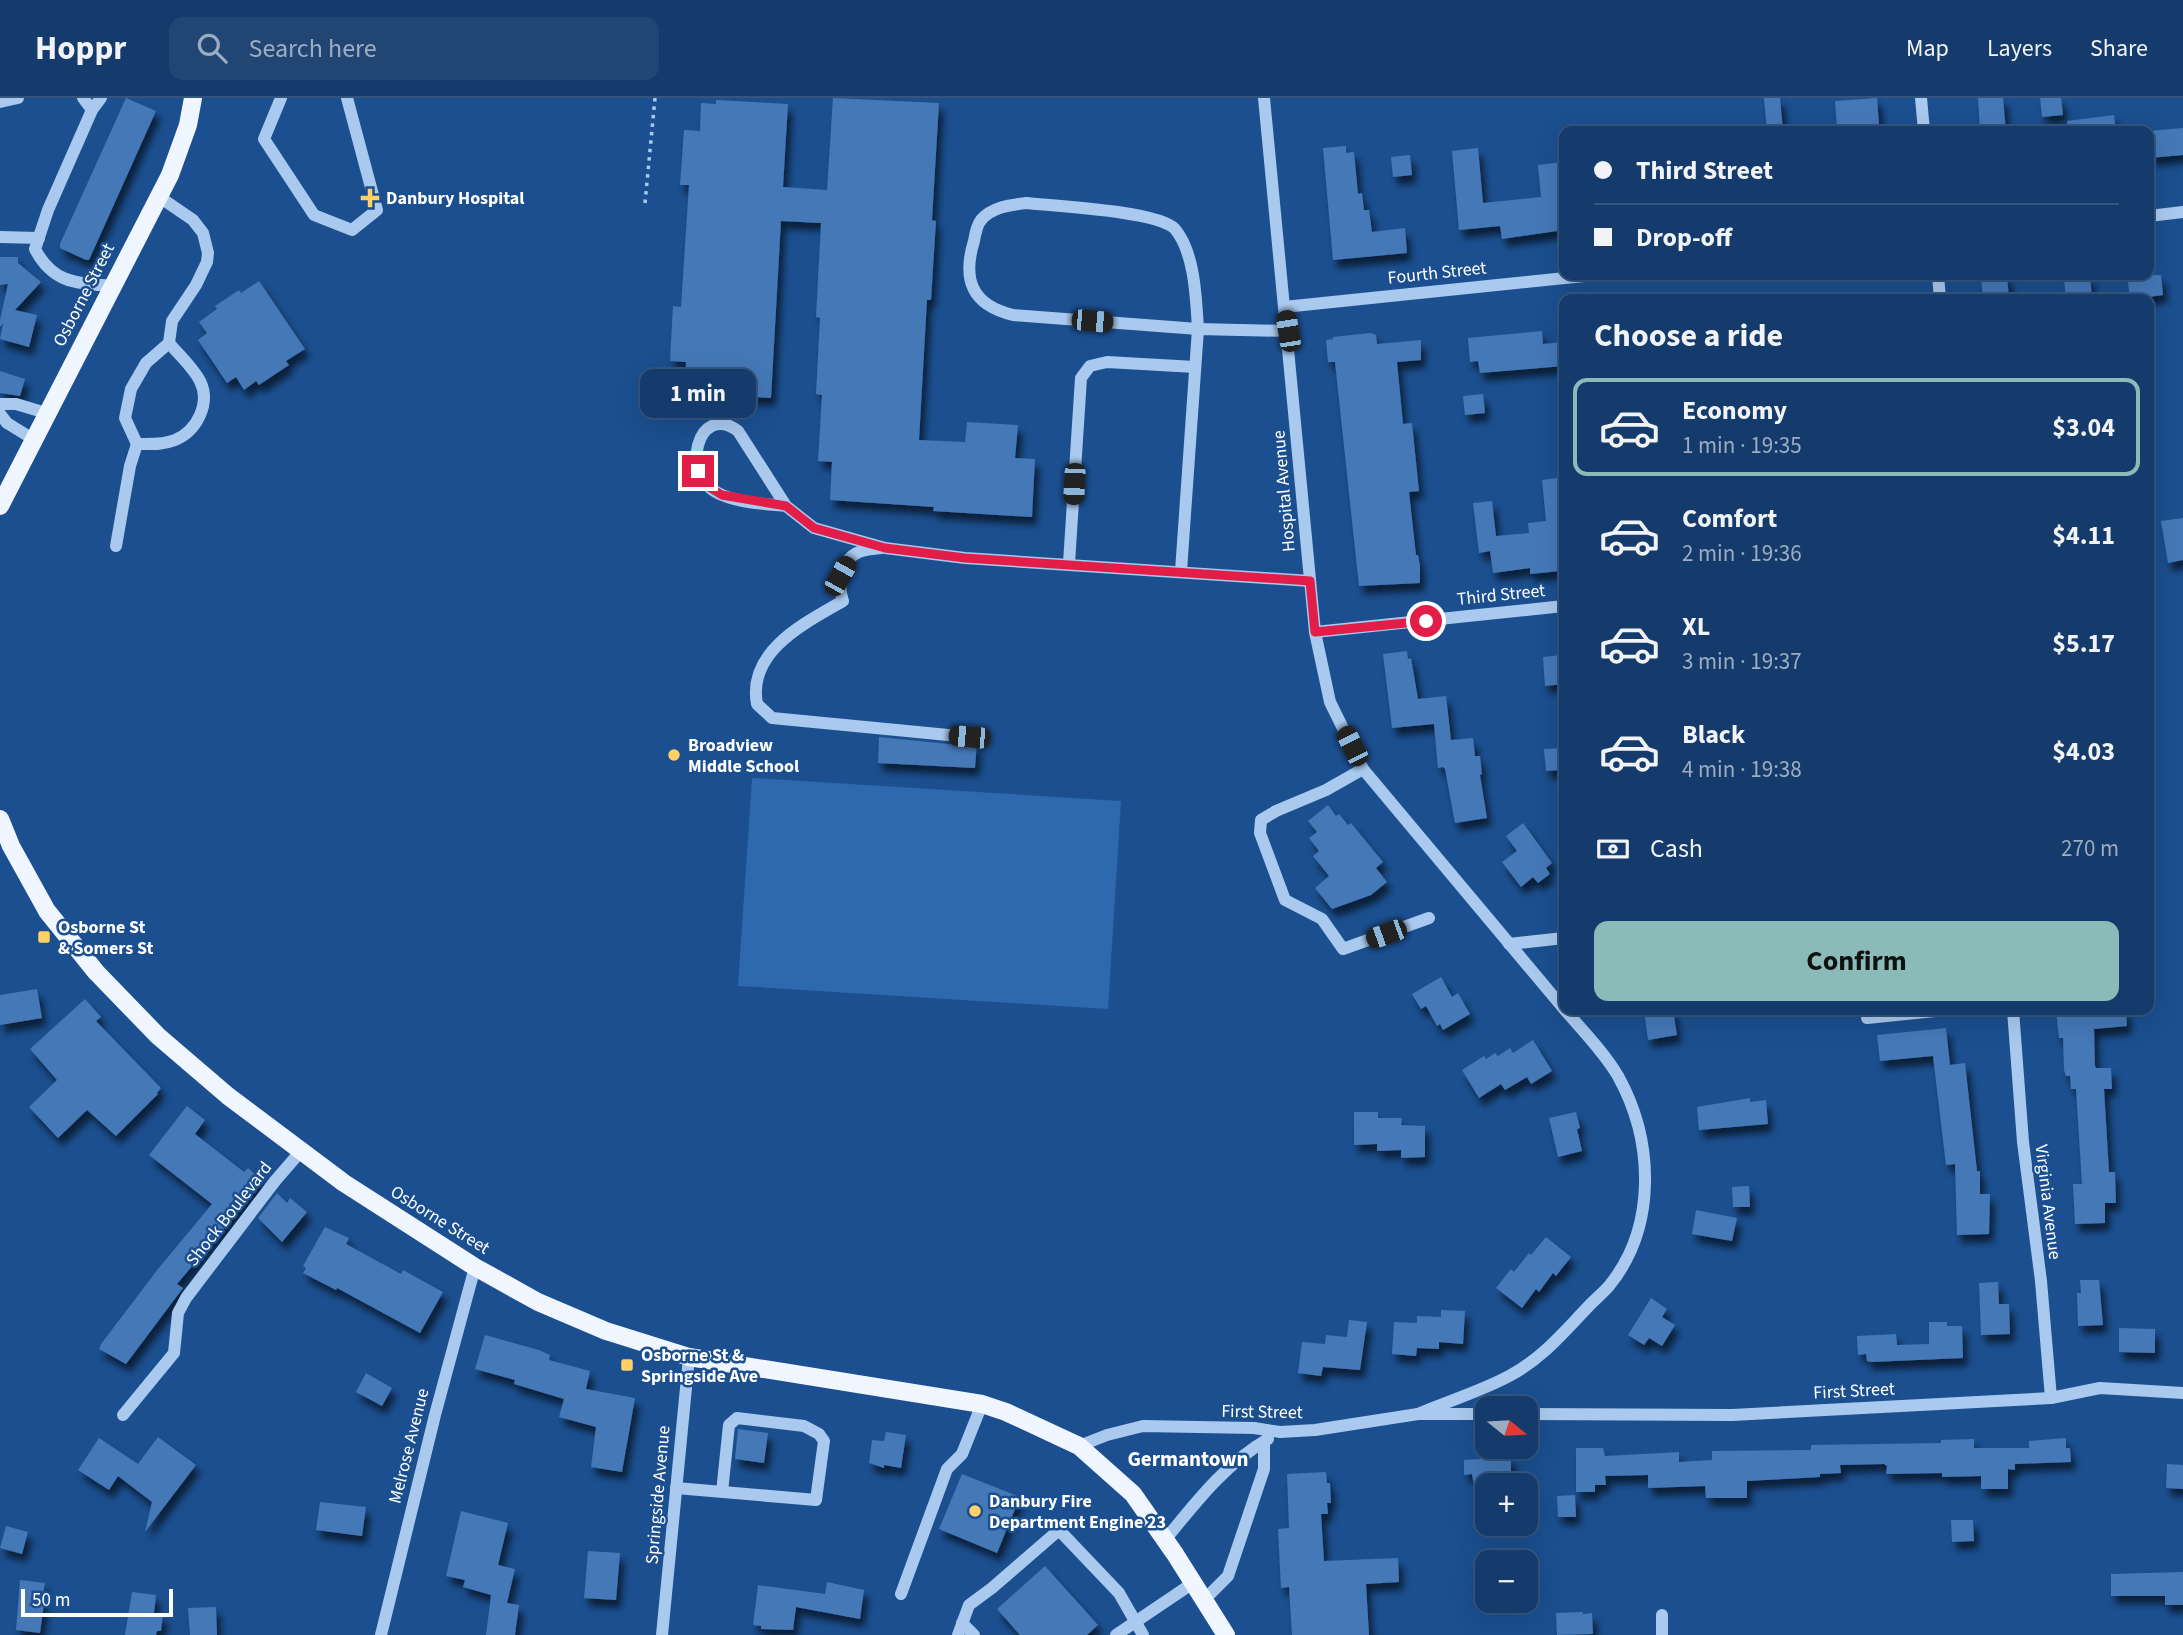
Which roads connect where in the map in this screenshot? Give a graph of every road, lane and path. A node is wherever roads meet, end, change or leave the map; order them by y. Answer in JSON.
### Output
{"nodes":[{"id":1,"x":18,"y":98,"type":"edge"},
{"id":2,"x":83,"y":98,"type":"edge"},
{"id":3,"x":101,"y":98,"type":"edge"},
{"id":4,"x":192,"y":98,"type":"edge"},
{"id":5,"x":281,"y":98,"type":"edge"},
{"id":6,"x":347,"y":98,"type":"edge"},
{"id":7,"x":655,"y":98,"type":"edge"},
{"id":8,"x":1264,"y":98,"type":"edge"},
{"id":9,"x":1921,"y":98,"type":"edge"},
{"id":10,"x":0,"y":102,"type":"edge"},
{"id":11,"x":92,"y":110,"type":"junction"},
{"id":12,"x":1924,"y":126,"type":"edge"},
{"id":13,"x":158,"y":196,"type":"junction"},
{"id":14,"x":645,"y":202,"type":"dead end"},
{"id":15,"x":2183,"y":212,"type":"edge"},
{"id":16,"x":2154,"y":215,"type":"edge"},
{"id":17,"x":0,"y":237,"type":"edge"},
{"id":18,"x":39,"y":238,"type":"junction"},
{"id":19,"x":1559,"y":279,"type":"edge"},
{"id":20,"x":113,"y":285,"type":"junction"},
{"id":21,"x":1284,"y":307,"type":"junction"},
{"id":22,"x":1198,"y":329,"type":"junction"},
{"id":23,"x":1288,"y":331,"type":"junction"},
{"id":24,"x":169,"y":342,"type":"junction"},
{"id":25,"x":1195,"y":367,"type":"junction"},
{"id":26,"x":0,"y":404,"type":"edge"},
{"id":27,"x":47,"y":413,"type":"junction"},
{"id":28,"x":0,"y":414,"type":"edge"},
{"id":29,"x":33,"y":439,"type":"junction"},
{"id":30,"x":137,"y":444,"type":"junction"},
{"id":31,"x":0,"y":506,"type":"edge"},
{"id":32,"x":786,"y":506,"type":"junction"},
{"id":33,"x":116,"y":546,"type":"dead end"},
{"id":34,"x":885,"y":548,"type":"junction"},
{"id":35,"x":1069,"y":563,"type":"junction"},
{"id":36,"x":1181,"y":572,"type":"junction"},
{"id":37,"x":1310,"y":581,"type":"junction"},
{"id":38,"x":1559,"y":607,"type":"edge"},
{"id":39,"x":1315,"y":632,"type":"junction"},
{"id":40,"x":969,"y":737,"type":"dead end"},
{"id":41,"x":1363,"y":769,"type":"junction"},
{"id":42,"x":0,"y":819,"type":"edge"},
{"id":43,"x":6,"y":849,"type":"edge"},
{"id":44,"x":1429,"y":918,"type":"dead end"},
{"id":45,"x":1559,"y":939,"type":"edge"},
{"id":46,"x":1509,"y":944,"type":"junction"},
{"id":47,"x":1559,"y":1002,"type":"edge"},
{"id":48,"x":1570,"y":1015,"type":"edge"},
{"id":49,"x":1896,"y":1015,"type":"edge"},
{"id":50,"x":2013,"y":1015,"type":"edge"},
{"id":51,"x":1867,"y":1018,"type":"dead end"},
{"id":52,"x":301,"y":1151,"type":"junction"},
{"id":53,"x":475,"y":1267,"type":"junction"},
{"id":54,"x":689,"y":1357,"type":"junction"},
{"id":55,"x":2183,"y":1393,"type":"edge"},
{"id":56,"x":2051,"y":1398,"type":"junction"},
{"id":57,"x":982,"y":1404,"type":"junction"},
{"id":58,"x":1418,"y":1414,"type":"junction"},
{"id":59,"x":1475,"y":1414,"type":"edge"},
{"id":60,"x":1538,"y":1414,"type":"edge"},
{"id":61,"x":123,"y":1415,"type":"dead end"},
{"id":62,"x":1280,"y":1432,"type":"junction"},
{"id":63,"x":1264,"y":1442,"type":"junction"},
{"id":64,"x":1079,"y":1446,"type":"junction"},
{"id":65,"x":676,"y":1488,"type":"junction"},
{"id":66,"x":722,"y":1492,"type":"junction"},
{"id":67,"x":1165,"y":1540,"type":"junction"},
{"id":68,"x":1193,"y":1583,"type":"junction"},
{"id":69,"x":901,"y":1594,"type":"dead end"},
{"id":70,"x":1204,"y":1600,"type":"junction"},
{"id":71,"x":1662,"y":1615,"type":"dead end"},
{"id":72,"x":1136,"y":1622,"type":"junction"},
{"id":73,"x":960,"y":1629,"type":"edge"},
{"id":74,"x":381,"y":1635,"type":"edge"},
{"id":75,"x":662,"y":1635,"type":"edge"},
{"id":76,"x":974,"y":1635,"type":"edge"},
{"id":77,"x":1116,"y":1635,"type":"edge"},
{"id":78,"x":1143,"y":1635,"type":"edge"},
{"id":79,"x":1226,"y":1635,"type":"edge"},
{"id":80,"x":1662,"y":1635,"type":"edge"}],
"edges":[{"from":1,"to":10,"type":"street"},
{"from":2,"to":11,"type":"street"},
{"from":3,"to":11,"type":"street"},
{"from":4,"to":13,"type":"main road","name":"Osborne Street"},
{"from":5,"to":6,"type":"street"},
{"from":7,"to":14,"type":"path"},
{"from":8,"to":21,"type":"street","name":"Hospital Avenue"},
{"from":9,"to":12,"type":"street"},
{"from":11,"to":18,"type":"street"},
{"from":13,"to":20,"type":"main road","name":"Osborne Street"},
{"from":13,"to":24,"type":"street"},
{"from":15,"to":16,"type":"street"},
{"from":17,"to":18,"type":"street"},
{"from":18,"to":20,"type":"street"},
{"from":19,"to":21,"type":"street","name":"Fourth Street"},
{"from":20,"to":27,"type":"main road","name":"Osborne Street"},
{"from":21,"to":23,"type":"street","name":"Hospital Avenue"},
{"from":22,"to":22,"type":"street"},
{"from":22,"to":23,"type":"street"},
{"from":22,"to":25,"type":"street"},
{"from":23,"to":37,"type":"street","name":"Hospital Avenue"},
{"from":24,"to":30,"type":"street"},
{"from":24,"to":30,"type":"street"},
{"from":25,"to":35,"type":"street"},
{"from":25,"to":36,"type":"street"},
{"from":26,"to":27,"type":"street"},
{"from":27,"to":29,"type":"main road","name":"Osborne Street"},
{"from":28,"to":29,"type":"street"},
{"from":29,"to":31,"type":"main road","name":"Osborne Street"},
{"from":30,"to":33,"type":"street"},
{"from":32,"to":32,"type":"street"},
{"from":32,"to":34,"type":"street"},
{"from":34,"to":35,"type":"street"},
{"from":34,"to":40,"type":"street"},
{"from":35,"to":36,"type":"street"},
{"from":36,"to":37,"type":"street"},
{"from":37,"to":39,"type":"street","name":"Hospital Avenue"},
{"from":38,"to":39,"type":"street","name":"Third Street"},
{"from":39,"to":41,"type":"street","name":"Hospital Avenue"},
{"from":41,"to":44,"type":"street"},
{"from":41,"to":46,"type":"street","name":"Hospital Avenue"},
{"from":42,"to":43,"type":"main road","name":"Osborne Street"},
{"from":43,"to":52,"type":"main road","name":"Osborne Street"},
{"from":45,"to":46,"type":"street"},
{"from":46,"to":47,"type":"street","name":"Hospital Avenue"},
{"from":48,"to":58,"type":"street","name":"Hospital Avenue"},
{"from":49,"to":51,"type":"street"},
{"from":50,"to":56,"type":"street","name":"Virginia Avenue"},
{"from":52,"to":53,"type":"main road","name":"Osborne Street"},
{"from":52,"to":61,"type":"street","name":"Shock Boulevard"},
{"from":53,"to":54,"type":"main road","name":"Osborne Street"},
{"from":53,"to":74,"type":"street","name":"Melrose Avenue"},
{"from":54,"to":57,"type":"main road","name":"Osborne Street"},
{"from":54,"to":65,"type":"street","name":"Springside Avenue"},
{"from":55,"to":56,"type":"street","name":"First Street"},
{"from":56,"to":60,"type":"street","name":"First Street"},
{"from":57,"to":64,"type":"main road","name":"Osborne Street"},
{"from":57,"to":69,"type":"street"},
{"from":58,"to":59,"type":"street","name":"First Street"},
{"from":58,"to":62,"type":"street","name":"First Street"},
{"from":62,"to":63,"type":"street"},
{"from":62,"to":64,"type":"street","name":"First Street"},
{"from":63,"to":67,"type":"street"},
{"from":63,"to":70,"type":"street"},
{"from":64,"to":67,"type":"main road","name":"Osborne Street"},
{"from":65,"to":66,"type":"street"},
{"from":65,"to":75,"type":"street","name":"Springside Avenue"},
{"from":66,"to":66,"type":"street"},
{"from":67,"to":68,"type":"main road","name":"Osborne Street"},
{"from":68,"to":70,"type":"main road","name":"Osborne Street"},
{"from":68,"to":72,"type":"street"},
{"from":70,"to":79,"type":"main road","name":"Osborne Street"},
{"from":71,"to":80,"type":"street"},
{"from":72,"to":73,"type":"street"},
{"from":72,"to":77,"type":"street"},
{"from":72,"to":78,"type":"street"},
{"from":73,"to":76,"type":"street"}]}
